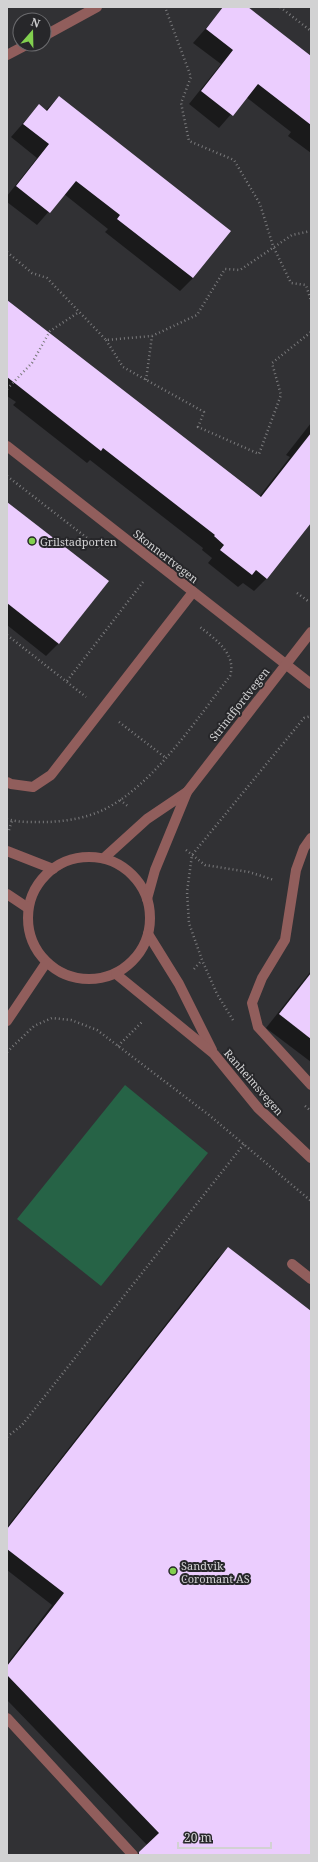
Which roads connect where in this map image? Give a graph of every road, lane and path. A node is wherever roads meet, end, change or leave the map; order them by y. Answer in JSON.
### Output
{"nodes":[{"id":1,"x":97,"y":7,"type":"edge"},
{"id":2,"x":280,"y":7,"type":"edge"},
{"id":3,"x":166,"y":10,"type":"dead end"},
{"id":4,"x":311,"y":31,"type":"edge"},
{"id":5,"x":52,"y":32,"type":"edge"},
{"id":6,"x":311,"y":231,"type":"edge"},
{"id":7,"x":273,"y":246,"type":"junction"},
{"id":8,"x":7,"y":252,"type":"edge"},
{"id":9,"x":311,"y":301,"type":"edge"},
{"id":10,"x":79,"y":312,"type":"junction"},
{"id":11,"x":311,"y":332,"type":"edge"},
{"id":12,"x":152,"y":336,"type":"junction"},
{"id":13,"x":106,"y":340,"type":"junction"},
{"id":14,"x":146,"y":380,"type":"junction"},
{"id":15,"x":7,"y":389,"type":"edge"},
{"id":16,"x":7,"y":446,"type":"edge"},
{"id":17,"x":143,"y":582,"type":"dead end"},
{"id":18,"x":193,"y":592,"type":"junction"},
{"id":19,"x":297,"y":593,"type":"dead end"},
{"id":20,"x":308,"y":601,"type":"dead end"},
{"id":21,"x":311,"y":632,"type":"edge"},
{"id":22,"x":220,"y":643,"type":"dead end"},
{"id":23,"x":286,"y":664,"type":"junction"},
{"id":24,"x":67,"y":681,"type":"dead end"},
{"id":25,"x":311,"y":684,"type":"edge"},
{"id":26,"x":311,"y":716,"type":"edge"},
{"id":27,"x":7,"y":782,"type":"edge"},
{"id":28,"x":187,"y":792,"type":"junction"},
{"id":29,"x":7,"y":819,"type":"edge"},
{"id":30,"x":12,"y":821,"type":"junction"},
{"id":31,"x":7,"y":834,"type":"edge"},
{"id":32,"x":311,"y":838,"type":"edge"},
{"id":33,"x":7,"y":851,"type":"edge"},
{"id":34,"x":192,"y":855,"type":"junction"},
{"id":35,"x":104,"y":858,"type":"junction"},
{"id":36,"x":53,"y":869,"type":"junction"},
{"id":37,"x":294,"y":887,"type":"junction"},
{"id":38,"x":7,"y":894,"type":"edge"},
{"id":39,"x":147,"y":898,"type":"junction"},
{"id":40,"x":28,"y":908,"type":"junction"},
{"id":41,"x":148,"y":934,"type":"junction"},
{"id":42,"x":46,"y":963,"type":"junction"},
{"id":43,"x":116,"y":974,"type":"junction"},
{"id":44,"x":7,"y":1021,"type":"edge"},
{"id":45,"x":34,"y":1026,"type":"dead end"},
{"id":46,"x":237,"y":1027,"type":"dead end"},
{"id":47,"x":214,"y":1054,"type":"junction"},
{"id":48,"x":311,"y":1085,"type":"edge"},
{"id":49,"x":299,"y":1100,"type":"dead end"},
{"id":50,"x":311,"y":1111,"type":"edge"},
{"id":51,"x":244,"y":1144,"type":"junction"},
{"id":52,"x":311,"y":1158,"type":"edge"},
{"id":53,"x":311,"y":1201,"type":"edge"},
{"id":54,"x":292,"y":1264,"type":"dead end"},
{"id":55,"x":311,"y":1279,"type":"edge"},
{"id":56,"x":7,"y":1437,"type":"edge"},
{"id":57,"x":7,"y":1718,"type":"edge"},
{"id":58,"x":133,"y":1855,"type":"edge"}],
"edges":[{"from":1,"to":5,"type":"street"},
{"from":2,"to":4,"type":"path"},
{"from":3,"to":7,"type":"path"},
{"from":6,"to":7,"type":"path"},
{"from":7,"to":9,"type":"path"},
{"from":7,"to":12,"type":"path"},
{"from":8,"to":10,"type":"path"},
{"from":10,"to":13,"type":"path"},
{"from":10,"to":15,"type":"path"},
{"from":11,"to":14,"type":"path"},
{"from":12,"to":13,"type":"path"},
{"from":12,"to":14,"type":"path"},
{"from":13,"to":14,"type":"path"},
{"from":16,"to":18,"type":"street","name":"Skonnertvegen"},
{"from":17,"to":24,"type":"path"},
{"from":18,"to":23,"type":"street","name":"Skonnertvegen"},
{"from":18,"to":27,"type":"street"},
{"from":19,"to":20,"type":"path"},
{"from":21,"to":23,"type":"street","name":"Strindfjordvegen"},
{"from":22,"to":30,"type":"path"},
{"from":23,"to":25,"type":"street","name":"Skonnertvegen"},
{"from":23,"to":28,"type":"street","name":"Strindfjordvegen"},
{"from":26,"to":34,"type":"path"},
{"from":28,"to":35,"type":"street","name":"Strindfjordvegen"},
{"from":28,"to":39,"type":"street","name":"Strindfjordvegen"},
{"from":29,"to":30,"type":"path"},
{"from":30,"to":31,"type":"path"},
{"from":32,"to":37,"type":"street"},
{"from":33,"to":36,"type":"street"},
{"from":34,"to":37,"type":"path"},
{"from":34,"to":46,"type":"path"},
{"from":35,"to":36,"type":"street"},
{"from":35,"to":39,"type":"street"},
{"from":36,"to":40,"type":"street"},
{"from":37,"to":48,"type":"street"},
{"from":38,"to":40,"type":"street"},
{"from":39,"to":41,"type":"street"},
{"from":40,"to":42,"type":"street"},
{"from":41,"to":43,"type":"street"},
{"from":41,"to":47,"type":"street","name":"Ranheimsvegen"},
{"from":42,"to":43,"type":"street"},
{"from":42,"to":44,"type":"street"},
{"from":43,"to":47,"type":"street","name":"Ranheimsvegen"},
{"from":45,"to":51,"type":"path"},
{"from":47,"to":52,"type":"street","name":"Ranheimsvegen"},
{"from":49,"to":50,"type":"path"},
{"from":51,"to":53,"type":"path"},
{"from":51,"to":56,"type":"path"},
{"from":54,"to":55,"type":"street"},
{"from":57,"to":58,"type":"street"}]}
